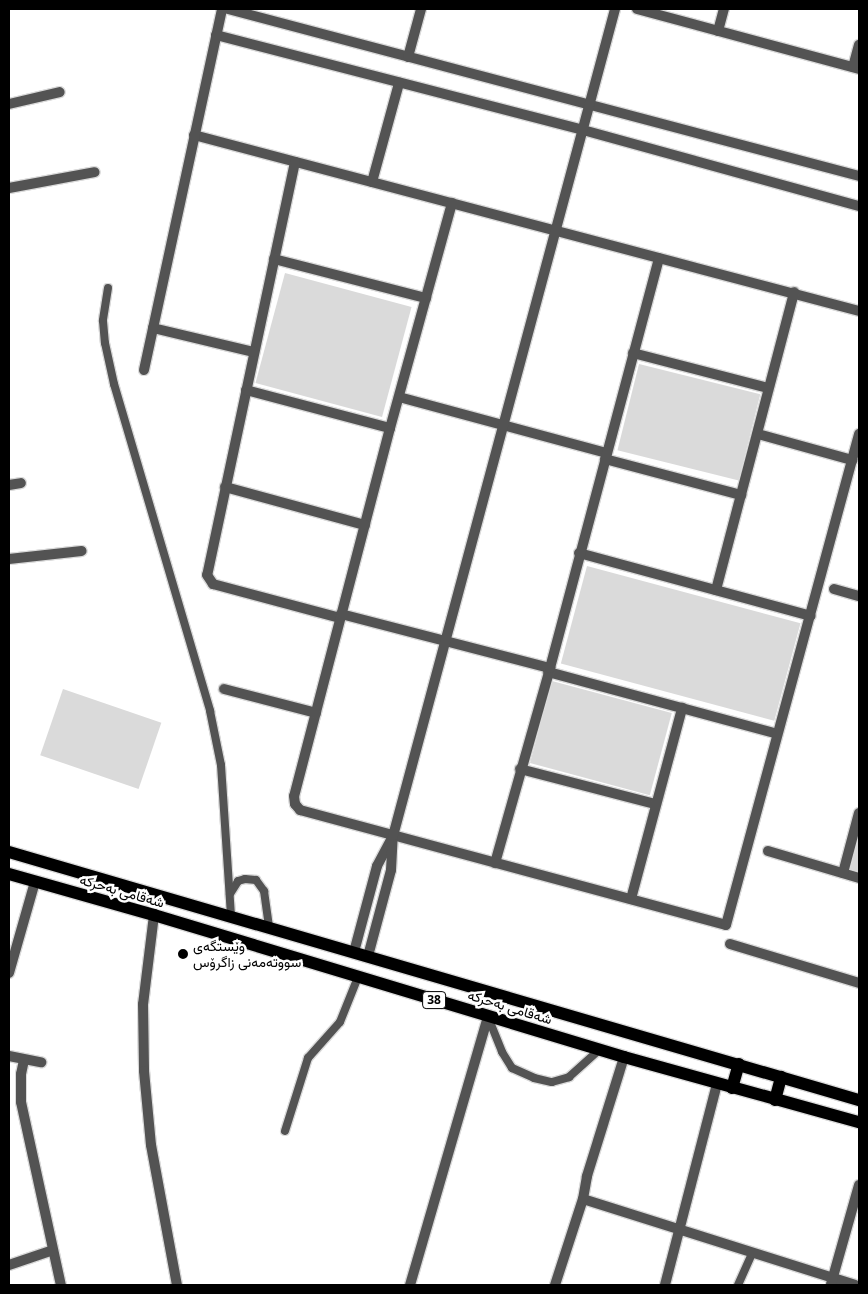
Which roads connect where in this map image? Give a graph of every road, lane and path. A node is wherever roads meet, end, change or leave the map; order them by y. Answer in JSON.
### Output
{"nodes":[{"id":1,"x":222,"y":9,"type":"edge"},
{"id":2,"x":228,"y":9,"type":"edge"},
{"id":3,"x":421,"y":9,"type":"edge"},
{"id":4,"x":615,"y":9,"type":"edge"},
{"id":5,"x":637,"y":9,"type":"edge"},
{"id":6,"x":724,"y":9,"type":"edge"},
{"id":7,"x":718,"y":31,"type":"junction"},
{"id":8,"x":216,"y":35,"type":"junction"},
{"id":9,"x":859,"y":45,"type":"edge"},
{"id":10,"x":408,"y":57,"type":"junction"},
{"id":11,"x":856,"y":68,"type":"edge"},
{"id":12,"x":398,"y":83,"type":"junction"},
{"id":13,"x":60,"y":92,"type":"dead end"},
{"id":14,"x":9,"y":104,"type":"edge"},
{"id":15,"x":590,"y":104,"type":"junction"},
{"id":16,"x":583,"y":130,"type":"junction"},
{"id":17,"x":194,"y":135,"type":"junction"},
{"id":18,"x":295,"y":162,"type":"junction"},
{"id":19,"x":94,"y":172,"type":"dead end"},
{"id":20,"x":859,"y":176,"type":"edge"},
{"id":21,"x":372,"y":182,"type":"junction"},
{"id":22,"x":9,"y":188,"type":"edge"},
{"id":23,"x":452,"y":203,"type":"junction"},
{"id":24,"x":859,"y":206,"type":"edge"},
{"id":25,"x":556,"y":230,"type":"junction"},
{"id":26,"x":659,"y":258,"type":"junction"},
{"id":27,"x":274,"y":259,"type":"junction"},
{"id":28,"x":108,"y":288,"type":"dead end"},
{"id":29,"x":794,"y":292,"type":"junction"},
{"id":30,"x":426,"y":298,"type":"junction"},
{"id":31,"x":859,"y":311,"type":"edge"},
{"id":32,"x":153,"y":328,"type":"junction"},
{"id":33,"x":254,"y":352,"type":"junction"},
{"id":34,"x":634,"y":353,"type":"junction"},
{"id":35,"x":144,"y":370,"type":"dead end"},
{"id":36,"x":768,"y":388,"type":"junction"},
{"id":37,"x":246,"y":390,"type":"junction"},
{"id":38,"x":399,"y":397,"type":"junction"},
{"id":39,"x":504,"y":426,"type":"junction"},
{"id":40,"x":390,"y":428,"type":"junction"},
{"id":41,"x":758,"y":434,"type":"junction"},
{"id":42,"x":859,"y":434,"type":"edge"},
{"id":43,"x":605,"y":456,"type":"junction"},
{"id":44,"x":852,"y":460,"type":"junction"},
{"id":45,"x":21,"y":483,"type":"dead end"},
{"id":46,"x":9,"y":485,"type":"edge"},
{"id":47,"x":225,"y":487,"type":"junction"},
{"id":48,"x":741,"y":494,"type":"junction"},
{"id":49,"x":365,"y":526,"type":"junction"},
{"id":50,"x":82,"y":550,"type":"dead end"},
{"id":51,"x":579,"y":553,"type":"junction"},
{"id":52,"x":9,"y":559,"type":"edge"},
{"id":53,"x":834,"y":589,"type":"dead end"},
{"id":54,"x":716,"y":590,"type":"junction"},
{"id":55,"x":859,"y":596,"type":"edge"},
{"id":56,"x":341,"y":616,"type":"junction"},
{"id":57,"x":811,"y":616,"type":"junction"},
{"id":58,"x":445,"y":640,"type":"junction"},
{"id":59,"x":549,"y":670,"type":"junction"},
{"id":60,"x":224,"y":689,"type":"dead end"},
{"id":61,"x":682,"y":708,"type":"junction"},
{"id":62,"x":316,"y":712,"type":"junction"},
{"id":63,"x":777,"y":734,"type":"junction"},
{"id":64,"x":520,"y":769,"type":"junction"},
{"id":65,"x":655,"y":804,"type":"junction"},
{"id":66,"x":859,"y":813,"type":"edge"},
{"id":67,"x":393,"y":836,"type":"junction"},
{"id":68,"x":768,"y":851,"type":"dead end"},
{"id":69,"x":9,"y":852,"type":"edge"},
{"id":70,"x":495,"y":863,"type":"junction"},
{"id":71,"x":843,"y":873,"type":"junction"},
{"id":72,"x":9,"y":874,"type":"edge"},
{"id":73,"x":859,"y":878,"type":"edge"},
{"id":74,"x":35,"y":882,"type":"junction"},
{"id":75,"x":230,"y":894,"type":"junction"},
{"id":76,"x":631,"y":899,"type":"junction"},
{"id":77,"x":154,"y":915,"type":"junction"},
{"id":78,"x":231,"y":916,"type":"junction"},
{"id":79,"x":269,"y":927,"type":"junction"},
{"id":80,"x":730,"y":944,"type":"dead end"},
{"id":81,"x":354,"y":952,"type":"junction"},
{"id":82,"x":368,"y":956,"type":"junction"},
{"id":83,"x":9,"y":973,"type":"edge"},
{"id":84,"x":358,"y":977,"type":"junction"},
{"id":85,"x":859,"y":984,"type":"edge"},
{"id":86,"x":488,"y":1017,"type":"junction"},
{"id":87,"x":599,"y":1050,"type":"junction"},
{"id":88,"x":9,"y":1056,"type":"edge"},
{"id":89,"x":624,"y":1057,"type":"junction"},
{"id":90,"x":24,"y":1060,"type":"junction"},
{"id":91,"x":41,"y":1062,"type":"dead end"},
{"id":92,"x":739,"y":1064,"type":"junction"},
{"id":93,"x":781,"y":1077,"type":"junction"},
{"id":94,"x":717,"y":1084,"type":"junction"},
{"id":95,"x":732,"y":1088,"type":"junction"},
{"id":96,"x":775,"y":1100,"type":"junction"},
{"id":97,"x":859,"y":1100,"type":"edge"},
{"id":98,"x":859,"y":1122,"type":"edge"},
{"id":99,"x":285,"y":1131,"type":"dead end"},
{"id":100,"x":859,"y":1185,"type":"edge"},
{"id":101,"x":583,"y":1199,"type":"junction"},
{"id":102,"x":680,"y":1229,"type":"junction"},
{"id":103,"x":52,"y":1250,"type":"junction"},
{"id":104,"x":752,"y":1253,"type":"junction"},
{"id":105,"x":9,"y":1265,"type":"edge"},
{"id":106,"x":832,"y":1282,"type":"edge"},
{"id":107,"x":61,"y":1285,"type":"edge"},
{"id":108,"x":177,"y":1285,"type":"edge"},
{"id":109,"x":410,"y":1285,"type":"edge"},
{"id":110,"x":555,"y":1285,"type":"edge"},
{"id":111,"x":665,"y":1285,"type":"edge"},
{"id":112,"x":738,"y":1285,"type":"edge"},
{"id":113,"x":855,"y":1285,"type":"edge"}],
"edges":[{"from":1,"to":8,"type":"street"},
{"from":2,"to":10,"type":"street"},
{"from":3,"to":10,"type":"street"},
{"from":4,"to":15,"type":"street"},
{"from":5,"to":7,"type":"street"},
{"from":6,"to":7,"type":"street"},
{"from":7,"to":11,"type":"street"},
{"from":8,"to":12,"type":"street"},
{"from":8,"to":17,"type":"street"},
{"from":9,"to":11,"type":"street"},
{"from":10,"to":15,"type":"street"},
{"from":12,"to":16,"type":"street"},
{"from":12,"to":21,"type":"street"},
{"from":13,"to":14,"type":"street"},
{"from":15,"to":16,"type":"street"},
{"from":15,"to":20,"type":"street"},
{"from":16,"to":24,"type":"street"},
{"from":16,"to":25,"type":"street"},
{"from":17,"to":18,"type":"street"},
{"from":17,"to":32,"type":"street"},
{"from":18,"to":21,"type":"street"},
{"from":18,"to":27,"type":"street"},
{"from":19,"to":22,"type":"street"},
{"from":21,"to":23,"type":"street"},
{"from":23,"to":25,"type":"street"},
{"from":23,"to":30,"type":"street"},
{"from":25,"to":26,"type":"street"},
{"from":25,"to":39,"type":"street"},
{"from":26,"to":29,"type":"street"},
{"from":26,"to":34,"type":"street"},
{"from":27,"to":30,"type":"street"},
{"from":27,"to":33,"type":"street"},
{"from":28,"to":75,"type":"lane"},
{"from":29,"to":31,"type":"street"},
{"from":29,"to":36,"type":"street"},
{"from":30,"to":38,"type":"street"},
{"from":32,"to":33,"type":"street"},
{"from":32,"to":35,"type":"street"},
{"from":33,"to":37,"type":"street"},
{"from":34,"to":36,"type":"street"},
{"from":34,"to":43,"type":"street"},
{"from":36,"to":41,"type":"street"},
{"from":37,"to":40,"type":"street"},
{"from":37,"to":47,"type":"street"},
{"from":38,"to":39,"type":"street"},
{"from":38,"to":40,"type":"street"},
{"from":39,"to":43,"type":"street"},
{"from":39,"to":58,"type":"street"},
{"from":40,"to":49,"type":"street"},
{"from":41,"to":44,"type":"street"},
{"from":41,"to":48,"type":"street"},
{"from":42,"to":44,"type":"street"},
{"from":43,"to":48,"type":"street"},
{"from":43,"to":51,"type":"street"},
{"from":44,"to":57,"type":"street"},
{"from":45,"to":46,"type":"street"},
{"from":47,"to":49,"type":"street"},
{"from":47,"to":56,"type":"street"},
{"from":48,"to":54,"type":"street"},
{"from":49,"to":56,"type":"street"},
{"from":50,"to":52,"type":"street"},
{"from":51,"to":54,"type":"street"},
{"from":51,"to":59,"type":"street"},
{"from":53,"to":55,"type":"street"},
{"from":54,"to":57,"type":"street"},
{"from":56,"to":58,"type":"street"},
{"from":56,"to":62,"type":"street"},
{"from":57,"to":63,"type":"street"},
{"from":58,"to":59,"type":"street"},
{"from":58,"to":67,"type":"street"},
{"from":59,"to":61,"type":"street"},
{"from":59,"to":64,"type":"street"},
{"from":60,"to":62,"type":"street"},
{"from":61,"to":63,"type":"street"},
{"from":61,"to":65,"type":"street"},
{"from":62,"to":67,"type":"street"},
{"from":63,"to":76,"type":"street"},
{"from":64,"to":65,"type":"street"},
{"from":64,"to":70,"type":"street"},
{"from":65,"to":76,"type":"street"},
{"from":66,"to":71,"type":"street"},
{"from":67,"to":70,"type":"street"},
{"from":67,"to":81,"type":"street"},
{"from":67,"to":82,"type":"street"},
{"from":68,"to":71,"type":"street"},
{"from":69,"to":78,"type":"main road","name":"شەقامی بەحرکە","number":"38"},
{"from":70,"to":76,"type":"street"},
{"from":71,"to":73,"type":"street"},
{"from":72,"to":74,"type":"main road","name":"شەقامی بەحرکە","number":"38"},
{"from":74,"to":77,"type":"main road","name":"شەقامی بەحرکە","number":"38"},
{"from":74,"to":83,"type":"street"},
{"from":75,"to":78,"type":"lane"},
{"from":75,"to":79,"type":"lane"},
{"from":77,"to":84,"type":"main road","name":"شەقامی بەحرکە","number":"38"},
{"from":77,"to":108,"type":"street"},
{"from":78,"to":79,"type":"main road","name":"شەقامی بەحرکە","number":"38"},
{"from":79,"to":81,"type":"main road","name":"شەقامی بەحرکە","number":"38"},
{"from":80,"to":85,"type":"street"},
{"from":81,"to":82,"type":"main road","name":"شەقامی بەحرکە","number":"38"},
{"from":82,"to":92,"type":"main road","name":"شەقامی بەحرکە","number":"38"},
{"from":84,"to":86,"type":"main road","name":"شەقامی بەحرکە","number":"38"},
{"from":84,"to":99,"type":"lane"},
{"from":86,"to":87,"type":"main road","name":"شەقامی بەحرکە","number":"38"},
{"from":86,"to":87,"type":"lane"},
{"from":86,"to":109,"type":"street"},
{"from":87,"to":89,"type":"main road","name":"شەقامی بەحرکە","number":"38"},
{"from":88,"to":90,"type":"street"},
{"from":89,"to":94,"type":"main road","name":"شەقامی بەحرکە","number":"38"},
{"from":89,"to":101,"type":"street"},
{"from":90,"to":91,"type":"street"},
{"from":90,"to":103,"type":"street"},
{"from":92,"to":93,"type":"main road","name":"شەقامی بەحرکە","number":"38"},
{"from":92,"to":95,"type":"main road"},
{"from":93,"to":96,"type":"main road"},
{"from":93,"to":97,"type":"main road","name":"شەقامی بەحرکە","number":"38"},
{"from":94,"to":95,"type":"main road","name":"شەقامی بەحرکە","number":"38"},
{"from":94,"to":102,"type":"street"},
{"from":95,"to":96,"type":"main road","name":"شەقامی بەحرکە","number":"38"},
{"from":96,"to":98,"type":"main road","name":"شەقامی بەحرکە","number":"38"},
{"from":100,"to":106,"type":"street"},
{"from":101,"to":102,"type":"street"},
{"from":101,"to":110,"type":"street"},
{"from":102,"to":104,"type":"street"},
{"from":102,"to":111,"type":"street"},
{"from":103,"to":105,"type":"street"},
{"from":103,"to":107,"type":"street"},
{"from":104,"to":106,"type":"street"},
{"from":104,"to":112,"type":"lane"},
{"from":106,"to":113,"type":"street"}]}
